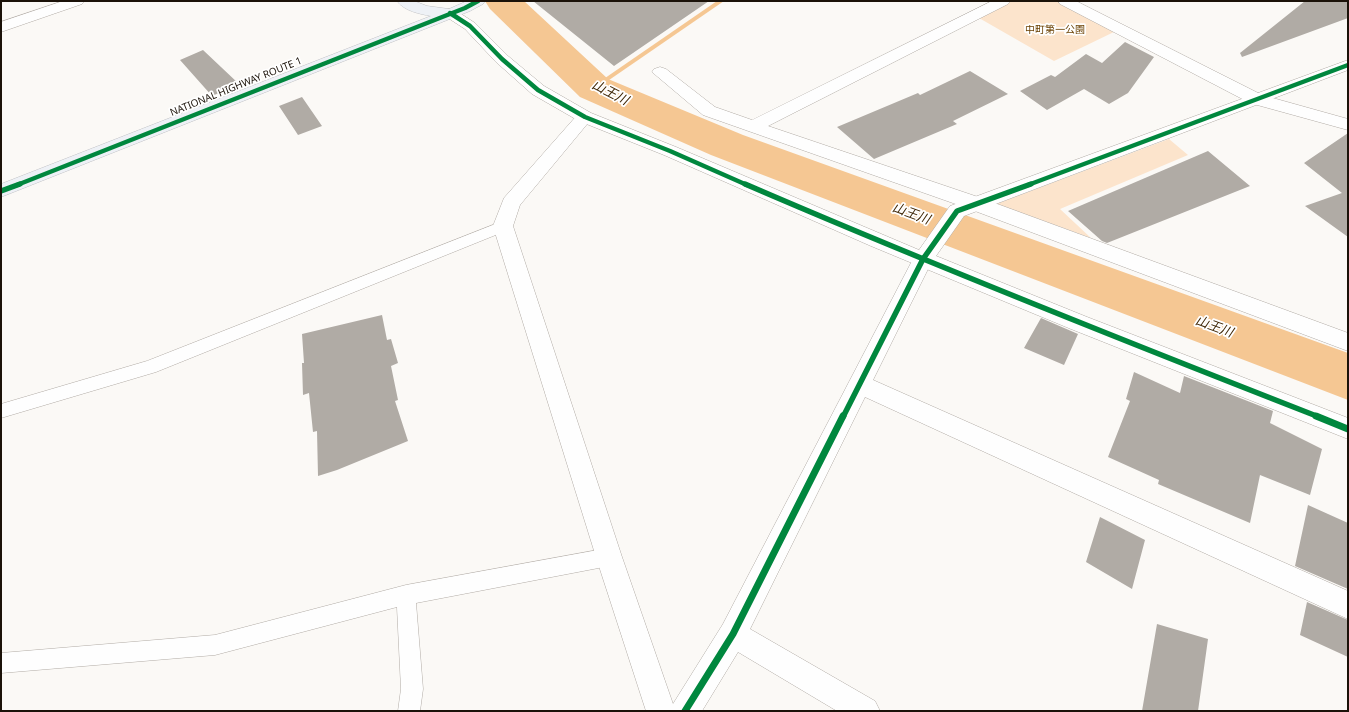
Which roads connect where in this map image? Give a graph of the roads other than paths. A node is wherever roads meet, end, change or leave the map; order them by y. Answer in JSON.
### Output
{"nodes":[{"id":1,"x":77,"y":1,"type":"edge"},
{"id":2,"x":404,"y":1,"type":"edge"},
{"id":3,"x":430,"y":1,"type":"edge"},
{"id":4,"x":1003,"y":1,"type":"edge"},
{"id":5,"x":1065,"y":1,"type":"edge"},
{"id":6,"x":464,"y":7,"type":"edge"},
{"id":7,"x":1,"y":27,"type":"edge"},
{"id":8,"x":1348,"y":65,"type":"edge"},
{"id":9,"x":660,"y":72,"type":"dead end"},
{"id":10,"x":1256,"y":99,"type":"junction"},
{"id":11,"x":585,"y":117,"type":"junction"},
{"id":12,"x":1348,"y":125,"type":"edge"},
{"id":13,"x":752,"y":127,"type":"junction"},
{"id":14,"x":1,"y":191,"type":"edge"},
{"id":15,"x":966,"y":207,"type":"junction"},
{"id":16,"x":504,"y":226,"type":"junction"},
{"id":17,"x":923,"y":259,"type":"junction"},
{"id":18,"x":1348,"y":342,"type":"edge"},
{"id":19,"x":860,"y":384,"type":"junction"},
{"id":20,"x":1,"y":411,"type":"edge"},
{"id":21,"x":1348,"y":429,"type":"edge"},
{"id":22,"x":609,"y":557,"type":"junction"},
{"id":23,"x":406,"y":595,"type":"junction"},
{"id":24,"x":1348,"y":605,"type":"edge"},
{"id":25,"x":733,"y":634,"type":"junction"},
{"id":26,"x":1,"y":663,"type":"edge"},
{"id":27,"x":409,"y":711,"type":"edge"},
{"id":28,"x":660,"y":711,"type":"edge"},
{"id":29,"x":685,"y":711,"type":"edge"},
{"id":30,"x":865,"y":711,"type":"edge"}],
"edges":[{"from":1,"to":7,"type":"street"},
{"from":2,"to":6,"type":"highway"},
{"from":3,"to":6,"type":"highway"},
{"from":4,"to":13,"type":"street"},
{"from":5,"to":10,"type":"street"},
{"from":6,"to":11,"type":"street"},
{"from":6,"to":14,"type":"highway","name":"NATIONAL HIGHWAY ROUTE 1"},
{"from":8,"to":10,"type":"street"},
{"from":9,"to":13,"type":"street"},
{"from":10,"to":12,"type":"street"},
{"from":10,"to":15,"type":"street"},
{"from":11,"to":16,"type":"street"},
{"from":11,"to":17,"type":"street"},
{"from":13,"to":15,"type":"street"},
{"from":15,"to":17,"type":"street"},
{"from":15,"to":18,"type":"street"},
{"from":16,"to":20,"type":"lane"},
{"from":16,"to":22,"type":"street"},
{"from":17,"to":19,"type":"street"},
{"from":17,"to":21,"type":"street"},
{"from":19,"to":24,"type":"street"},
{"from":19,"to":25,"type":"street"},
{"from":22,"to":23,"type":"lane"},
{"from":22,"to":28,"type":"street"},
{"from":23,"to":26,"type":"lane"},
{"from":23,"to":27,"type":"lane"},
{"from":25,"to":29,"type":"street"},
{"from":25,"to":30,"type":"street"}]}
